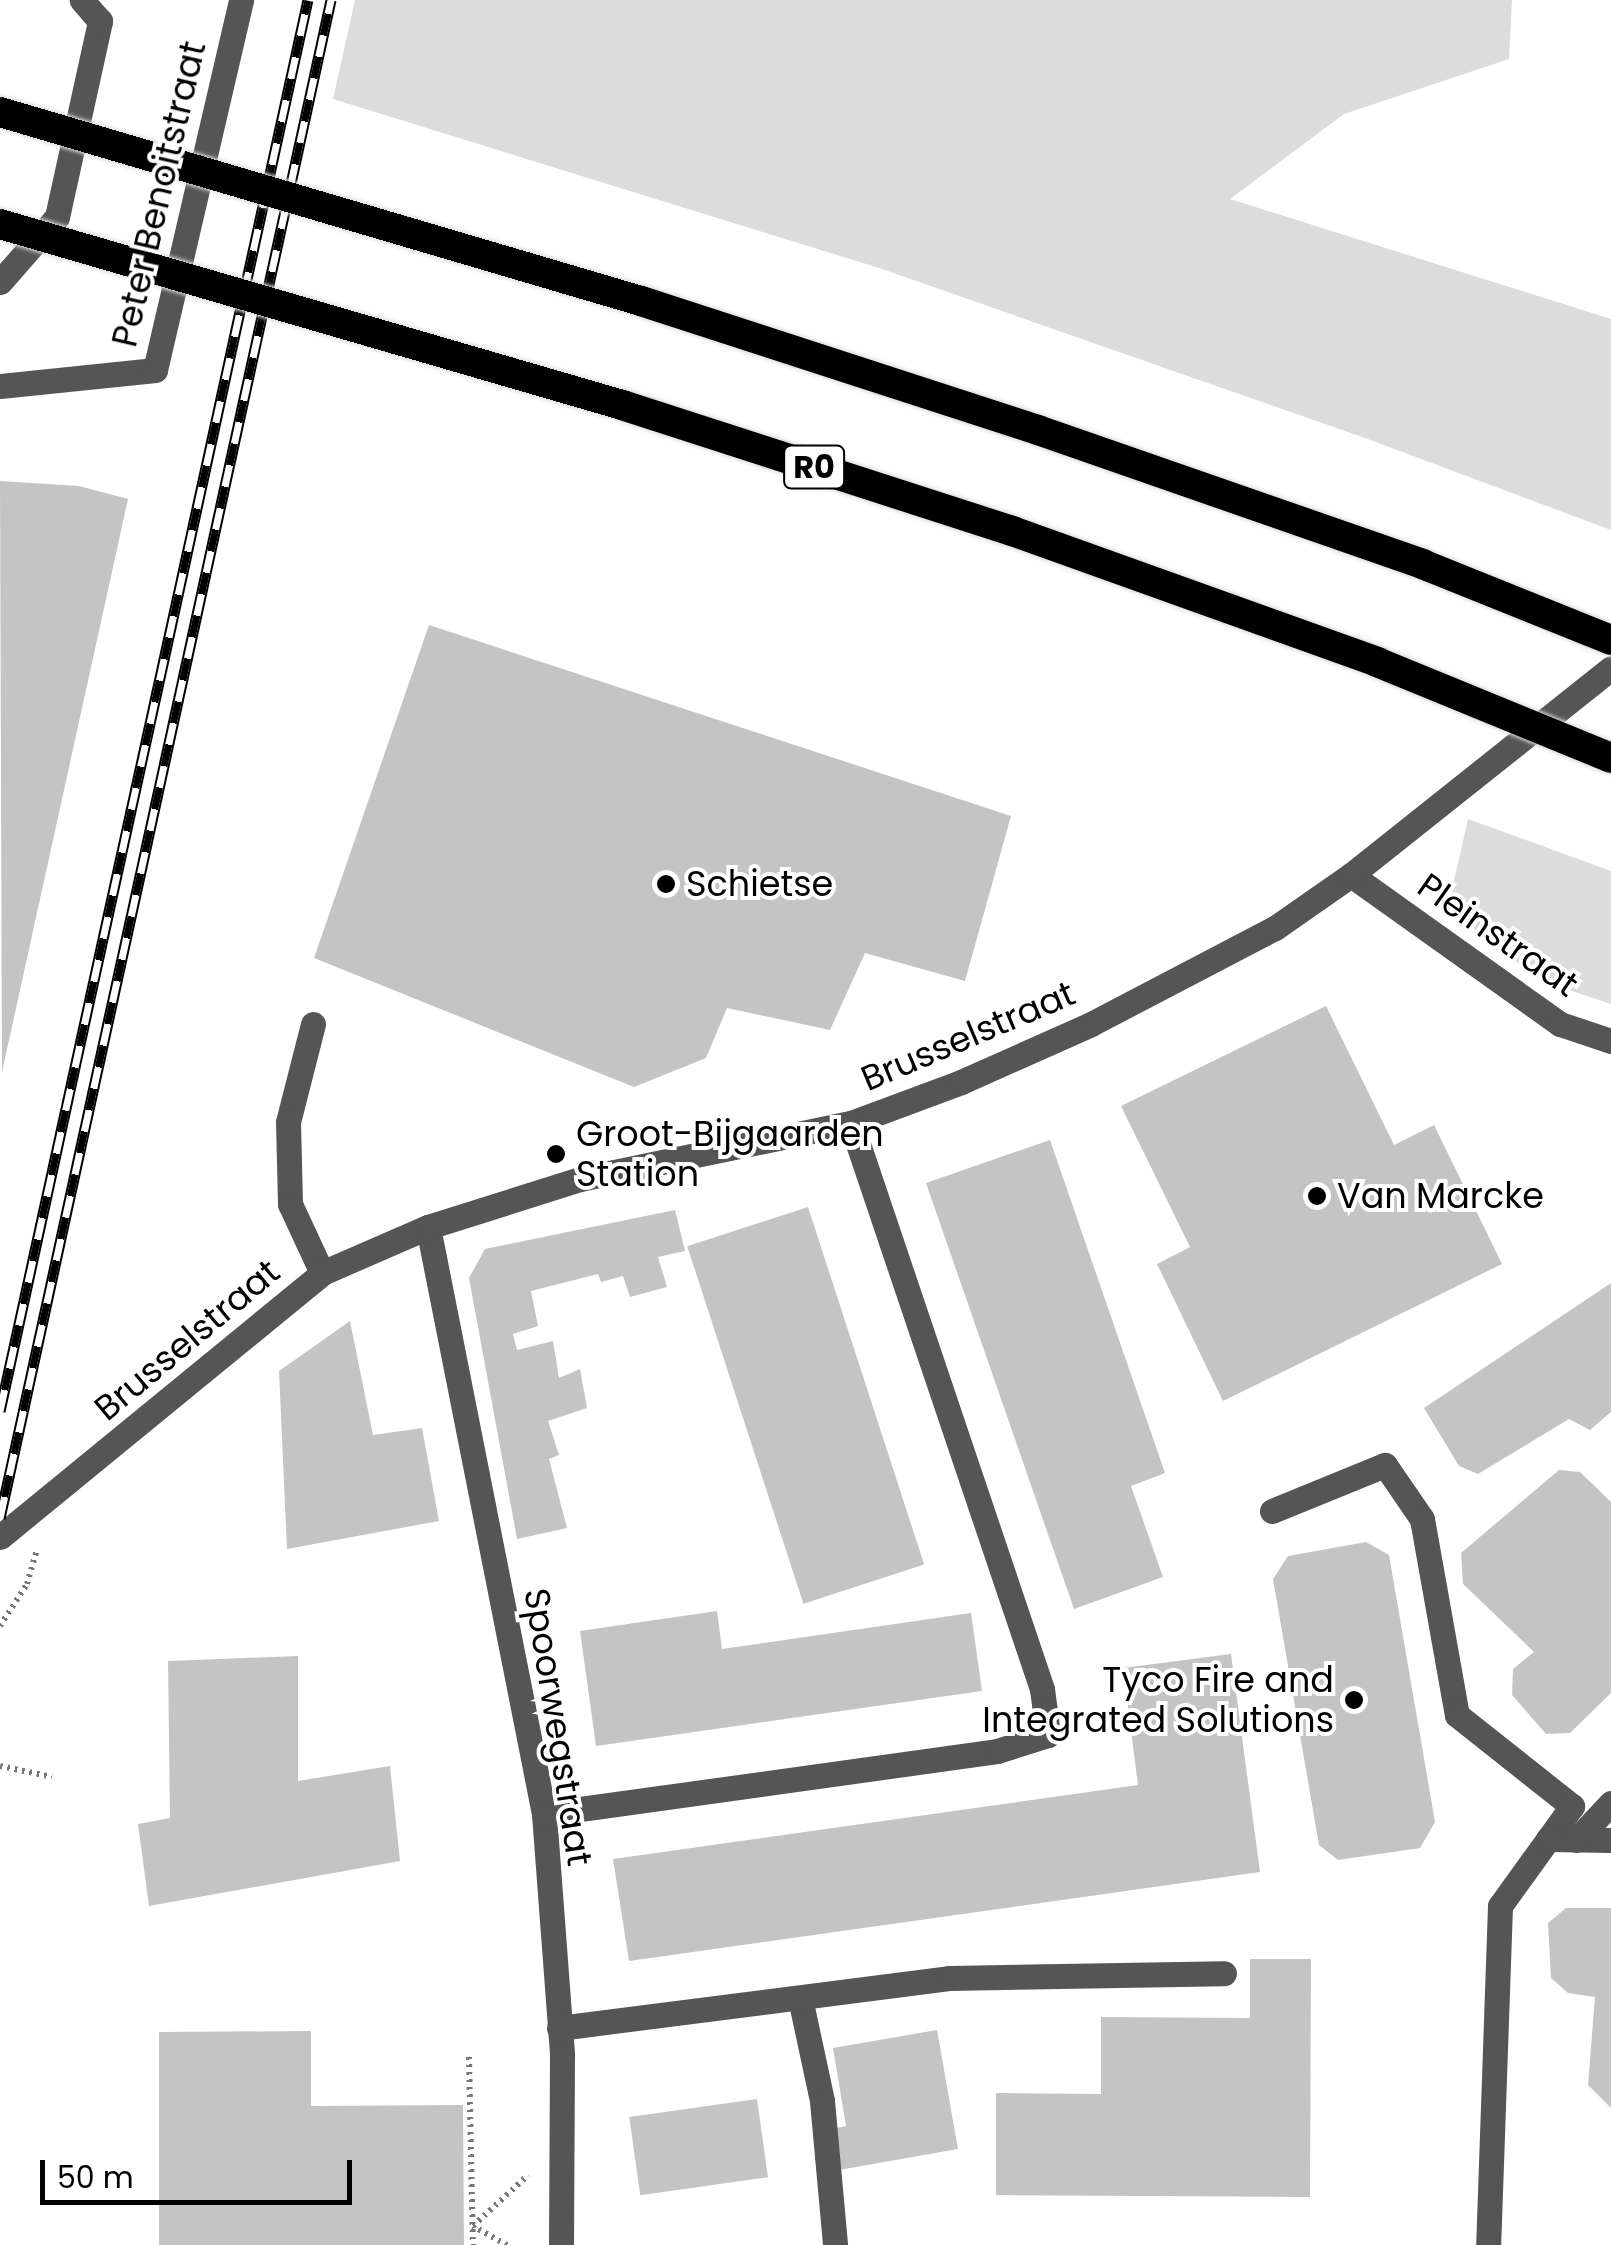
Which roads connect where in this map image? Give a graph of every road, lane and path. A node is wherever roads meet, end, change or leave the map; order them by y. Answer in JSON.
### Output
{"nodes":[{"id":1,"x":82,"y":0,"type":"edge"},
{"id":2,"x":240,"y":0,"type":"edge"},
{"id":3,"x":0,"y":112,"type":"edge"},
{"id":4,"x":0,"y":224,"type":"edge"},
{"id":5,"x":0,"y":282,"type":"edge"},
{"id":6,"x":0,"y":386,"type":"edge"},
{"id":7,"x":1611,"y":640,"type":"edge"},
{"id":8,"x":1611,"y":668,"type":"edge"},
{"id":9,"x":1611,"y":758,"type":"edge"},
{"id":10,"x":1351,"y":875,"type":"junction"},
{"id":11,"x":313,"y":1024,"type":"dead end"},
{"id":12,"x":1611,"y":1041,"type":"edge"},
{"id":13,"x":851,"y":1123,"type":"junction"},
{"id":14,"x":428,"y":1227,"type":"junction"},
{"id":15,"x":322,"y":1273,"type":"junction"},
{"id":16,"x":52,"y":1496,"type":"junction"},
{"id":17,"x":1272,"y":1511,"type":"dead end"},
{"id":18,"x":0,"y":1538,"type":"edge"},
{"id":19,"x":0,"y":1626,"type":"edge"},
{"id":20,"x":0,"y":1766,"type":"edge"},
{"id":21,"x":52,"y":1778,"type":"dead end"},
{"id":22,"x":1611,"y":1803,"type":"edge"},
{"id":23,"x":544,"y":1814,"type":"junction"},
{"id":24,"x":1548,"y":1839,"type":"junction"},
{"id":25,"x":1576,"y":1840,"type":"junction"},
{"id":26,"x":1611,"y":1840,"type":"edge"},
{"id":27,"x":1224,"y":1973,"type":"dead end"},
{"id":28,"x":800,"y":1998,"type":"junction"},
{"id":29,"x":558,"y":2028,"type":"junction"},
{"id":30,"x":469,"y":2058,"type":"dead end"},
{"id":31,"x":562,"y":2145,"type":"junction"},
{"id":32,"x":473,"y":2226,"type":"junction"},
{"id":33,"x":473,"y":2245,"type":"edge"},
{"id":34,"x":507,"y":2245,"type":"edge"},
{"id":35,"x":561,"y":2245,"type":"edge"},
{"id":36,"x":835,"y":2245,"type":"edge"},
{"id":37,"x":1488,"y":2245,"type":"edge"}],
"edges":[{"from":1,"to":5,"type":"street"},
{"from":2,"to":6,"type":"street","name":"Peter Benoitstraat"},
{"from":3,"to":7,"type":"highway","bridge":true},
{"from":4,"to":9,"type":"highway","number":"R0","bridge":true},
{"from":8,"to":10,"type":"street","name":"Brusselstraat"},
{"from":10,"to":12,"type":"street","name":"Pleinstraat"},
{"from":10,"to":13,"type":"street","name":"Brusselstraat"},
{"from":11,"to":15,"type":"street"},
{"from":13,"to":14,"type":"street","name":"Brusselstraat"},
{"from":13,"to":23,"type":"street"},
{"from":14,"to":15,"type":"street","name":"Brusselstraat"},
{"from":14,"to":23,"type":"street","name":"Spoorwegstraat"},
{"from":15,"to":16,"type":"street","name":"Brusselstraat"},
{"from":16,"to":18,"type":"street","name":"Brusselstraat"},
{"from":16,"to":19,"type":"path"},
{"from":17,"to":24,"type":"street"},
{"from":20,"to":21,"type":"path"},
{"from":22,"to":25,"type":"street"},
{"from":23,"to":29,"type":"street","name":"Spoorwegstraat"},
{"from":24,"to":25,"type":"street"},
{"from":24,"to":37,"type":"street"},
{"from":25,"to":26,"type":"street"},
{"from":27,"to":28,"type":"street"},
{"from":28,"to":29,"type":"street"},
{"from":28,"to":36,"type":"street"},
{"from":29,"to":31,"type":"street","name":"Spoorwegstraat"},
{"from":30,"to":32,"type":"path"},
{"from":31,"to":32,"type":"path"},
{"from":31,"to":35,"type":"street","name":"Spoorwegstraat"},
{"from":32,"to":33,"type":"path"},
{"from":32,"to":34,"type":"path"}]}
